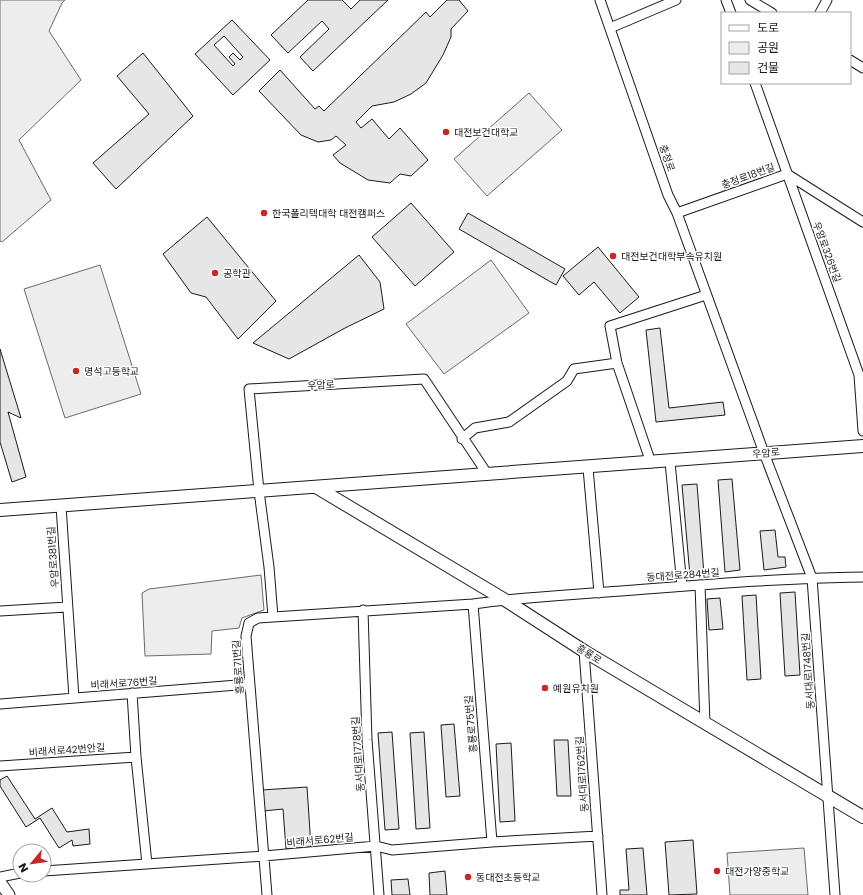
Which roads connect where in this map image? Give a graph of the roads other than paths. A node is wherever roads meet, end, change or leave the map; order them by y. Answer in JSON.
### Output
{"nodes":[{"id":1,"x":600,"y":0,"type":"edge"},
{"id":2,"x":676,"y":0,"type":"edge"},
{"id":3,"x":726,"y":0,"type":"edge"},
{"id":4,"x":750,"y":0,"type":"edge"},
{"id":5,"x":827,"y":0,"type":"edge"},
{"id":6,"x":731,"y":12,"type":"edge"},
{"id":7,"x":770,"y":12,"type":"edge"},
{"id":8,"x":821,"y":12,"type":"edge"},
{"id":9,"x":610,"y":28,"type":"junction"},
{"id":10,"x":851,"y":61,"type":"edge"},
{"id":11,"x":863,"y":68,"type":"edge"},
{"id":12,"x":755,"y":84,"type":"edge"},
{"id":13,"x":787,"y":174,"type":"junction"},
{"id":14,"x":677,"y":214,"type":"junction"},
{"id":15,"x":863,"y":222,"type":"edge"},
{"id":16,"x":706,"y":295,"type":"junction"},
{"id":17,"x":617,"y":363,"type":"junction"},
{"id":18,"x":861,"y":371,"type":"edge"},
{"id":19,"x":863,"y":431,"type":"edge"},
{"id":20,"x":462,"y":439,"type":"junction"},
{"id":21,"x":863,"y":446,"type":"edge"},
{"id":22,"x":764,"y":453,"type":"junction"},
{"id":23,"x":670,"y":462,"type":"junction"},
{"id":24,"x":651,"y":463,"type":"junction"},
{"id":25,"x":588,"y":468,"type":"junction"},
{"id":26,"x":488,"y":475,"type":"junction"},
{"id":27,"x":316,"y":488,"type":"junction"},
{"id":28,"x":259,"y":491,"type":"junction"},
{"id":29,"x":61,"y":506,"type":"junction"},
{"id":30,"x":0,"y":510,"type":"edge"},
{"id":31,"x":863,"y":577,"type":"edge"},
{"id":32,"x":812,"y":578,"type":"junction"},
{"id":33,"x":700,"y":585,"type":"junction"},
{"id":34,"x":682,"y":586,"type":"junction"},
{"id":35,"x":599,"y":593,"type":"junction"},
{"id":36,"x":505,"y":600,"type":"junction"},
{"id":37,"x":473,"y":604,"type":"junction"},
{"id":38,"x":67,"y":607,"type":"junction"},
{"id":39,"x":363,"y":610,"type":"junction"},
{"id":40,"x":0,"y":611,"type":"edge"},
{"id":41,"x":273,"y":617,"type":"junction"},
{"id":42,"x":584,"y":652,"type":"junction"},
{"id":43,"x":250,"y":684,"type":"junction"},
{"id":44,"x":132,"y":694,"type":"junction"},
{"id":45,"x":74,"y":698,"type":"junction"},
{"id":46,"x":0,"y":704,"type":"edge"},
{"id":47,"x":705,"y":723,"type":"junction"},
{"id":48,"x":136,"y":757,"type":"junction"},
{"id":49,"x":0,"y":766,"type":"edge"},
{"id":50,"x":828,"y":795,"type":"junction"},
{"id":51,"x":862,"y":814,"type":"edge"},
{"id":52,"x":598,"y":836,"type":"junction"},
{"id":53,"x":492,"y":842,"type":"junction"},
{"id":54,"x":376,"y":846,"type":"junction"},
{"id":55,"x":264,"y":856,"type":"junction"},
{"id":56,"x":147,"y":864,"type":"junction"},
{"id":57,"x":52,"y":870,"type":"edge"},
{"id":58,"x":12,"y":874,"type":"edge"},
{"id":59,"x":0,"y":876,"type":"edge"},
{"id":60,"x":0,"y":882,"type":"edge"},
{"id":61,"x":9,"y":895,"type":"edge"},
{"id":62,"x":267,"y":895,"type":"edge"},
{"id":63,"x":380,"y":895,"type":"edge"},
{"id":64,"x":602,"y":895,"type":"edge"},
{"id":65,"x":835,"y":895,"type":"edge"}],
"edges":[{"from":1,"to":9,"type":"street","name":"충정로"},
{"from":2,"to":9,"type":"street"},
{"from":3,"to":6,"type":"street"},
{"from":4,"to":7,"type":"street"},
{"from":5,"to":8,"type":"street"},
{"from":9,"to":14,"type":"street","name":"충정로"},
{"from":10,"to":11,"type":"street"},
{"from":12,"to":13,"type":"street","name":"우암로326번길"},
{"from":13,"to":14,"type":"street","name":"충정로18번길"},
{"from":13,"to":15,"type":"street","name":"충정로18번길"},
{"from":13,"to":18,"type":"street","name":"우암로326번길"},
{"from":14,"to":16,"type":"street","name":"충정로"},
{"from":16,"to":17,"type":"street"},
{"from":16,"to":22,"type":"street","name":"충정로"},
{"from":17,"to":20,"type":"street"},
{"from":17,"to":24,"type":"street"},
{"from":18,"to":19,"type":"street","name":"우암로326번길"},
{"from":20,"to":26,"type":"street","name":"우암로"},
{"from":20,"to":28,"type":"street","name":"우암로"},
{"from":21,"to":22,"type":"main road","name":"우암로"},
{"from":22,"to":23,"type":"main road","name":"우암로"},
{"from":22,"to":32,"type":"street","name":"동서대로1748번길"},
{"from":23,"to":24,"type":"main road","name":"우암로"},
{"from":23,"to":34,"type":"street"},
{"from":24,"to":25,"type":"main road","name":"우암로"},
{"from":25,"to":26,"type":"main road","name":"우암로"},
{"from":25,"to":35,"type":"street"},
{"from":26,"to":27,"type":"main road","name":"우암로"},
{"from":27,"to":28,"type":"main road","name":"우암로"},
{"from":27,"to":36,"type":"main road","name":"흥룡로"},
{"from":28,"to":29,"type":"main road","name":"우암로"},
{"from":28,"to":41,"type":"street","name":"우암로"},
{"from":29,"to":30,"type":"main road","name":"우암로"},
{"from":29,"to":38,"type":"street","name":"우암로381번길"},
{"from":31,"to":32,"type":"street","name":"동대전로284번길"},
{"from":32,"to":33,"type":"street","name":"동대전로284번길"},
{"from":32,"to":50,"type":"street","name":"동서대로1748번길"},
{"from":33,"to":34,"type":"street","name":"동대전로284번길"},
{"from":33,"to":47,"type":"street"},
{"from":34,"to":35,"type":"street","name":"동대전로284번길"},
{"from":35,"to":36,"type":"street","name":"동대전로284번길"},
{"from":36,"to":37,"type":"street","name":"흥룡로71번길"},
{"from":36,"to":42,"type":"main road","name":"흥룡로"},
{"from":37,"to":39,"type":"street","name":"흥룡로71번길"},
{"from":37,"to":53,"type":"street","name":"흥룡로75번길"},
{"from":38,"to":40,"type":"street"},
{"from":38,"to":45,"type":"street","name":"우암로381번길"},
{"from":39,"to":41,"type":"street","name":"흥룡로71번길"},
{"from":39,"to":54,"type":"street","name":"동서대로1778번길"},
{"from":41,"to":43,"type":"street","name":"흥룡로71번길"},
{"from":42,"to":47,"type":"main road","name":"흥룡로"},
{"from":42,"to":52,"type":"street","name":"동서대로1762번길"},
{"from":43,"to":44,"type":"street","name":"비래서로76번길"},
{"from":43,"to":55,"type":"street","name":"흥룡로71번길"},
{"from":44,"to":45,"type":"street","name":"비래서로76번길"},
{"from":44,"to":48,"type":"street"},
{"from":45,"to":46,"type":"street","name":"비래서로76번길"},
{"from":47,"to":50,"type":"main road","name":"흥룡로"},
{"from":48,"to":49,"type":"street","name":"비래서로42번안길"},
{"from":48,"to":56,"type":"street"},
{"from":50,"to":51,"type":"main road","name":"흥룡로"},
{"from":50,"to":65,"type":"street","name":"동서대로1748번길"},
{"from":52,"to":53,"type":"street","name":"비래서로62번길"},
{"from":52,"to":64,"type":"street","name":"동서대로1762번길"},
{"from":53,"to":54,"type":"street","name":"비래서로62번길"},
{"from":54,"to":55,"type":"street","name":"비래서로62번길"},
{"from":54,"to":63,"type":"street","name":"동서대로1778번길"},
{"from":55,"to":56,"type":"street","name":"비래서로62번길"},
{"from":55,"to":62,"type":"street","name":"흥룡로71번길"},
{"from":56,"to":57,"type":"street","name":"비래서로62번길"},
{"from":58,"to":59,"type":"street"},
{"from":60,"to":61,"type":"street"}]}
